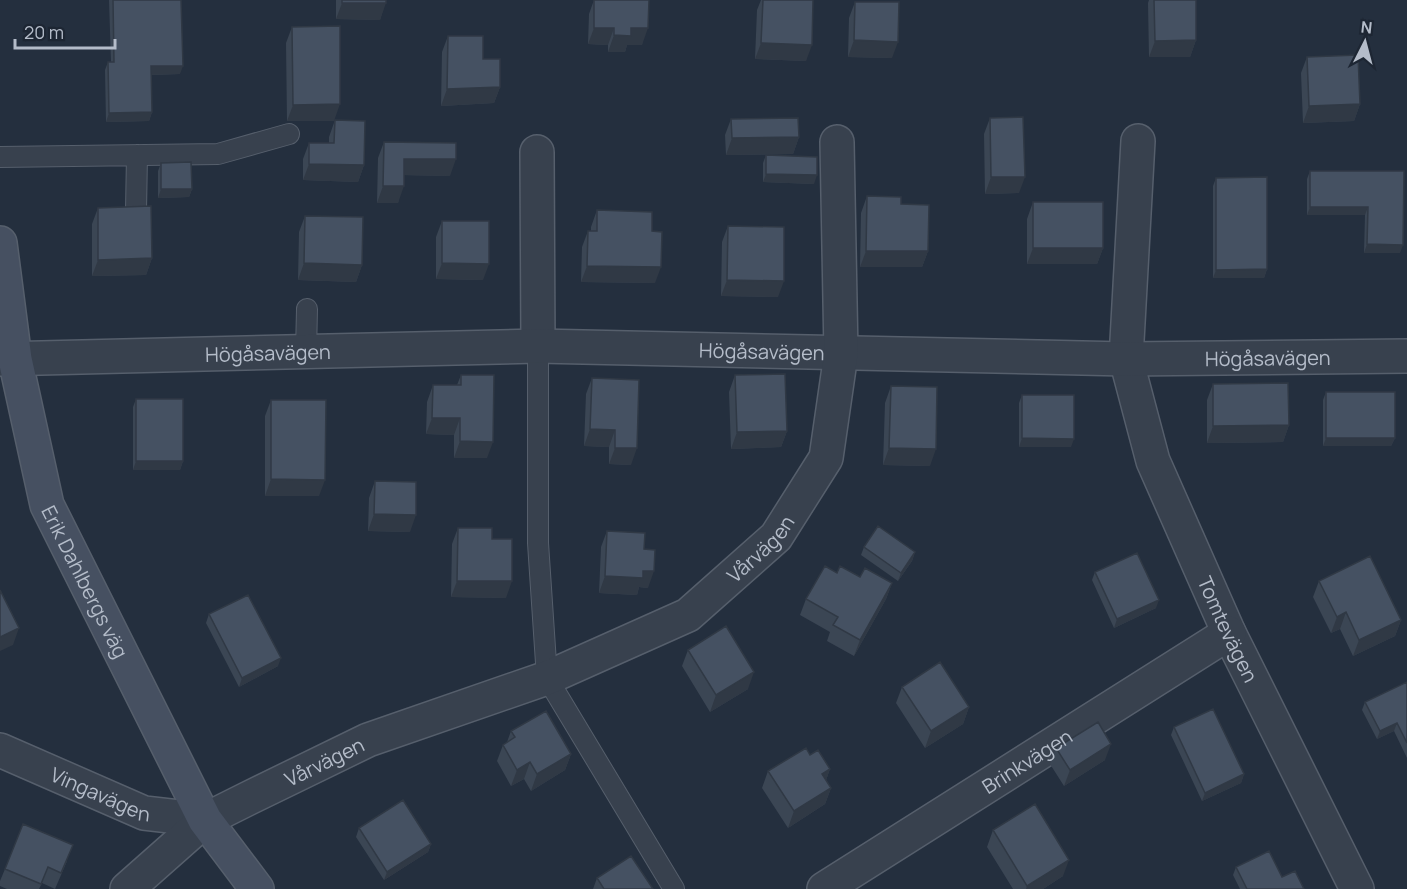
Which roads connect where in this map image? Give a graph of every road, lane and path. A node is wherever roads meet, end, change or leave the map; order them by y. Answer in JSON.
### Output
{"nodes":[{"id":1,"x":290,"y":134,"type":"dead end"},
{"id":2,"x":1138,"y":141,"type":"dead end"},
{"id":3,"x":837,"y":142,"type":"dead end"},
{"id":4,"x":537,"y":152,"type":"dead end"},
{"id":5,"x":137,"y":155,"type":"junction"},
{"id":6,"x":0,"y":157,"type":"edge"},
{"id":7,"x":136,"y":211,"type":"edge"},
{"id":8,"x":0,"y":243,"type":"edge"},
{"id":9,"x":307,"y":309,"type":"dead end"},
{"id":10,"x":538,"y":346,"type":"junction"},
{"id":11,"x":306,"y":352,"type":"junction"},
{"id":12,"x":841,"y":354,"type":"junction"},
{"id":13,"x":1407,"y":356,"type":"edge"},
{"id":14,"x":8,"y":359,"type":"edge"},
{"id":15,"x":1126,"y":359,"type":"junction"},
{"id":16,"x":1229,"y":633,"type":"junction"},
{"id":17,"x":547,"y":678,"type":"junction"},
{"id":18,"x":0,"y":750,"type":"edge"},
{"id":19,"x":205,"y":820,"type":"junction"},
{"id":20,"x":844,"y":884,"type":"edge"},
{"id":21,"x":127,"y":889,"type":"edge"},
{"id":22,"x":257,"y":889,"type":"edge"},
{"id":23,"x":674,"y":889,"type":"edge"},
{"id":24,"x":1357,"y":889,"type":"edge"}],
"edges":[{"from":1,"to":5,"type":"lane"},
{"from":2,"to":15,"type":"street"},
{"from":3,"to":12,"type":"street","name":"Högåsavägen"},
{"from":4,"to":10,"type":"street"},
{"from":5,"to":6,"type":"lane"},
{"from":5,"to":7,"type":"lane"},
{"from":8,"to":14,"type":"street","name":"Erik Dahlbergs väg"},
{"from":9,"to":11,"type":"lane"},
{"from":10,"to":11,"type":"street","name":"Högåsavägen"},
{"from":10,"to":12,"type":"street","name":"Högåsavägen"},
{"from":10,"to":17,"type":"lane"},
{"from":11,"to":14,"type":"street","name":"Högåsavägen"},
{"from":12,"to":15,"type":"street","name":"Högåsavägen"},
{"from":12,"to":17,"type":"street","name":"Vårvägen"},
{"from":13,"to":15,"type":"street","name":"Högåsavägen"},
{"from":14,"to":19,"type":"street","name":"Erik Dahlbergs väg"},
{"from":15,"to":16,"type":"street","name":"Tomtevägen"},
{"from":16,"to":20,"type":"street","name":"Brinkvägen"},
{"from":16,"to":24,"type":"street","name":"Tomtevägen"},
{"from":17,"to":19,"type":"street","name":"Vårvägen"},
{"from":17,"to":23,"type":"lane"},
{"from":18,"to":19,"type":"street","name":"Vingavägen"},
{"from":19,"to":21,"type":"street","name":"Vårvägen"},
{"from":19,"to":22,"type":"street","name":"Erik Dahlbergs väg"}]}
